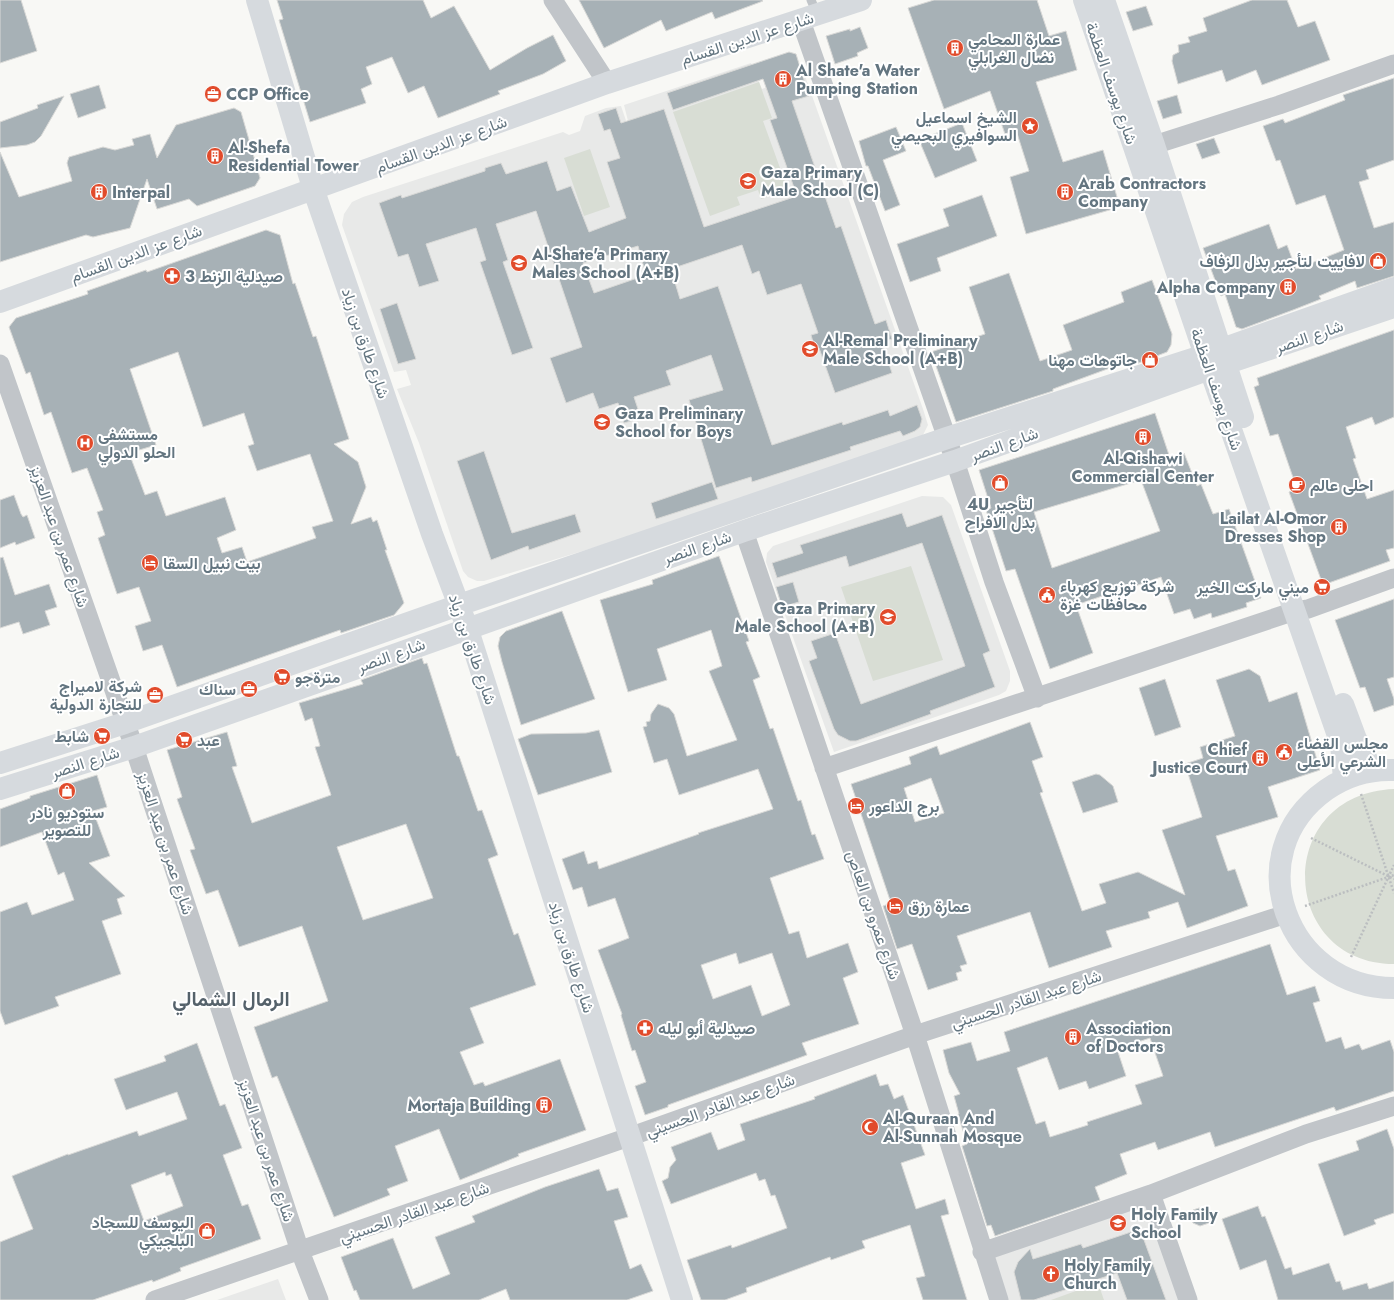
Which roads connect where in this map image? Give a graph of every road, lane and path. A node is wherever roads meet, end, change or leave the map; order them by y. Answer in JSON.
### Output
{"nodes":[{"id":1,"x":257,"y":0,"type":"edge"},
{"id":2,"x":553,"y":0,"type":"edge"},
{"id":3,"x":861,"y":0,"type":"edge"},
{"id":4,"x":1084,"y":0,"type":"edge"},
{"id":5,"x":1104,"y":0,"type":"edge"},
{"id":6,"x":810,"y":12,"type":"edge"},
{"id":7,"x":1394,"y":64,"type":"edge"},
{"id":8,"x":607,"y":83,"type":"junction"},
{"id":9,"x":1154,"y":145,"type":"junction"},
{"id":10,"x":314,"y":191,"type":"junction"},
{"id":11,"x":1394,"y":288,"type":"edge"},
{"id":12,"x":0,"y":302,"type":"edge"},
{"id":13,"x":1394,"y":307,"type":"edge"},
{"id":14,"x":1215,"y":360,"type":"junction"},
{"id":15,"x":0,"y":364,"type":"edge"},
{"id":16,"x":947,"y":438,"type":"junction"},
{"id":17,"x":955,"y":461,"type":"junction"},
{"id":18,"x":744,"y":531,"type":"junction"},
{"id":19,"x":1394,"y":578,"type":"edge"},
{"id":20,"x":459,"y":605,"type":"junction"},
{"id":21,"x":1302,"y":610,"type":"junction"},
{"id":22,"x":467,"y":627,"type":"junction"},
{"id":23,"x":1036,"y":698,"type":"junction"},
{"id":24,"x":125,"y":722,"type":"junction"},
{"id":25,"x":134,"y":747,"type":"junction"},
{"id":26,"x":0,"y":762,"type":"edge"},
{"id":27,"x":824,"y":768,"type":"junction"},
{"id":28,"x":1394,"y":770,"type":"edge"},
{"id":29,"x":1373,"y":771,"type":"junction"},
{"id":30,"x":1344,"y":779,"type":"junction"},
{"id":31,"x":0,"y":790,"type":"edge"},
{"id":32,"x":1361,"y":793,"type":"dead end"},
{"id":33,"x":1310,"y":838,"type":"dead end"},
{"id":34,"x":1394,"y":865,"type":"edge"},
{"id":35,"x":1394,"y":875,"type":"edge"},
{"id":36,"x":1389,"y":877,"type":"junction"},
{"id":37,"x":1394,"y":879,"type":"edge"},
{"id":38,"x":1394,"y":893,"type":"edge"},
{"id":39,"x":1292,"y":911,"type":"junction"},
{"id":40,"x":1348,"y":964,"type":"dead end"},
{"id":41,"x":1394,"y":988,"type":"edge"},
{"id":42,"x":915,"y":1035,"type":"junction"},
{"id":43,"x":1394,"y":1106,"type":"edge"},
{"id":44,"x":629,"y":1137,"type":"junction"},
{"id":45,"x":1151,"y":1194,"type":"junction"},
{"id":46,"x":300,"y":1251,"type":"junction"},
{"id":47,"x":982,"y":1252,"type":"junction"},
{"id":48,"x":155,"y":1300,"type":"edge"},
{"id":49,"x":320,"y":1300,"type":"edge"},
{"id":50,"x":682,"y":1300,"type":"edge"},
{"id":51,"x":999,"y":1300,"type":"edge"},
{"id":52,"x":1188,"y":1300,"type":"edge"}],
"edges":[{"from":1,"to":10,"type":"main road","name":"شارع طارق بن زياد"},
{"from":2,"to":8,"type":"street"},
{"from":3,"to":6,"type":"main road","name":"شارع عز الدين القسام"},
{"from":4,"to":14,"type":"main road","name":"شارع يوسف العظمة"},
{"from":5,"to":9,"type":"main road","name":"شارع يوسف العظمة"},
{"from":6,"to":8,"type":"main road","name":"شارع عز الدين القسام"},
{"from":6,"to":16,"type":"street"},
{"from":7,"to":9,"type":"street"},
{"from":8,"to":10,"type":"main road","name":"شارع عز الدين القسام"},
{"from":9,"to":14,"type":"main road","name":"شارع يوسف العظمة"},
{"from":10,"to":12,"type":"main road","name":"شارع عز الدين القسام"},
{"from":10,"to":20,"type":"main road","name":"شارع طارق بن زياد"},
{"from":11,"to":14,"type":"main road","name":"شارع النصر"},
{"from":13,"to":14,"type":"main road","name":"شارع النصر"},
{"from":14,"to":16,"type":"main road","name":"شارع النصر"},
{"from":14,"to":17,"type":"main road","name":"شارع النصر"},
{"from":14,"to":21,"type":"main road","name":"شارع يوسف العظمة"},
{"from":15,"to":24,"type":"street","name":"شارع عمر بن عبد العزيز"},
{"from":16,"to":17,"type":"street"},
{"from":16,"to":20,"type":"main road","name":"شارع النصر"},
{"from":17,"to":18,"type":"main road","name":"شارع النصر"},
{"from":17,"to":23,"type":"street"},
{"from":18,"to":22,"type":"main road","name":"شارع النصر"},
{"from":18,"to":27,"type":"street","name":"شارع عمرو بن العاص"},
{"from":19,"to":21,"type":"street"},
{"from":20,"to":22,"type":"main road","name":"شارع طارق بن زياد"},
{"from":20,"to":24,"type":"main road","name":"شارع النصر"},
{"from":21,"to":23,"type":"street"},
{"from":21,"to":29,"type":"main road","name":"شارع يوسف العظمة"},
{"from":21,"to":30,"type":"main road","name":"شارع يوسف العظمة"},
{"from":22,"to":25,"type":"main road","name":"شارع النصر"},
{"from":22,"to":44,"type":"main road","name":"شارع طارق بن زياد"},
{"from":23,"to":27,"type":"street"},
{"from":24,"to":25,"type":"street","name":"شارع عمر بن عبد العزيز"},
{"from":24,"to":26,"type":"main road","name":"شارع النصر"},
{"from":25,"to":31,"type":"main road","name":"شارع النصر"},
{"from":25,"to":46,"type":"street","name":"شارع عمر بن عبد العزيز"},
{"from":27,"to":42,"type":"street","name":"شارع عمرو بن العاص"},
{"from":28,"to":29,"type":"main road"},
{"from":29,"to":30,"type":"main road"},
{"from":30,"to":39,"type":"main road"},
{"from":32,"to":36,"type":"path"},
{"from":33,"to":36,"type":"path"},
{"from":34,"to":36,"type":"path"},
{"from":35,"to":36,"type":"path"},
{"from":36,"to":37,"type":"path"},
{"from":36,"to":38,"type":"path"},
{"from":36,"to":39,"type":"path"},
{"from":36,"to":40,"type":"path"},
{"from":39,"to":41,"type":"main road"},
{"from":39,"to":42,"type":"street","name":"شارع عبد القادر الحسيني"},
{"from":42,"to":44,"type":"street","name":"شارع عبد القادر الحسيني"},
{"from":42,"to":47,"type":"street","name":"شارع عمرو بن العاص"},
{"from":43,"to":45,"type":"street"},
{"from":44,"to":46,"type":"street","name":"شارع عبد القادر الحسيني"},
{"from":44,"to":50,"type":"main road","name":"شارع طارق بن زياد"},
{"from":45,"to":47,"type":"street"},
{"from":45,"to":52,"type":"street"},
{"from":46,"to":48,"type":"street","name":"شارع عبد القادر الحسيني"},
{"from":46,"to":49,"type":"street","name":"شارع عمر بن عبد العزيز"},
{"from":47,"to":51,"type":"street","name":"شارع عمرو بن العاص"}]}
